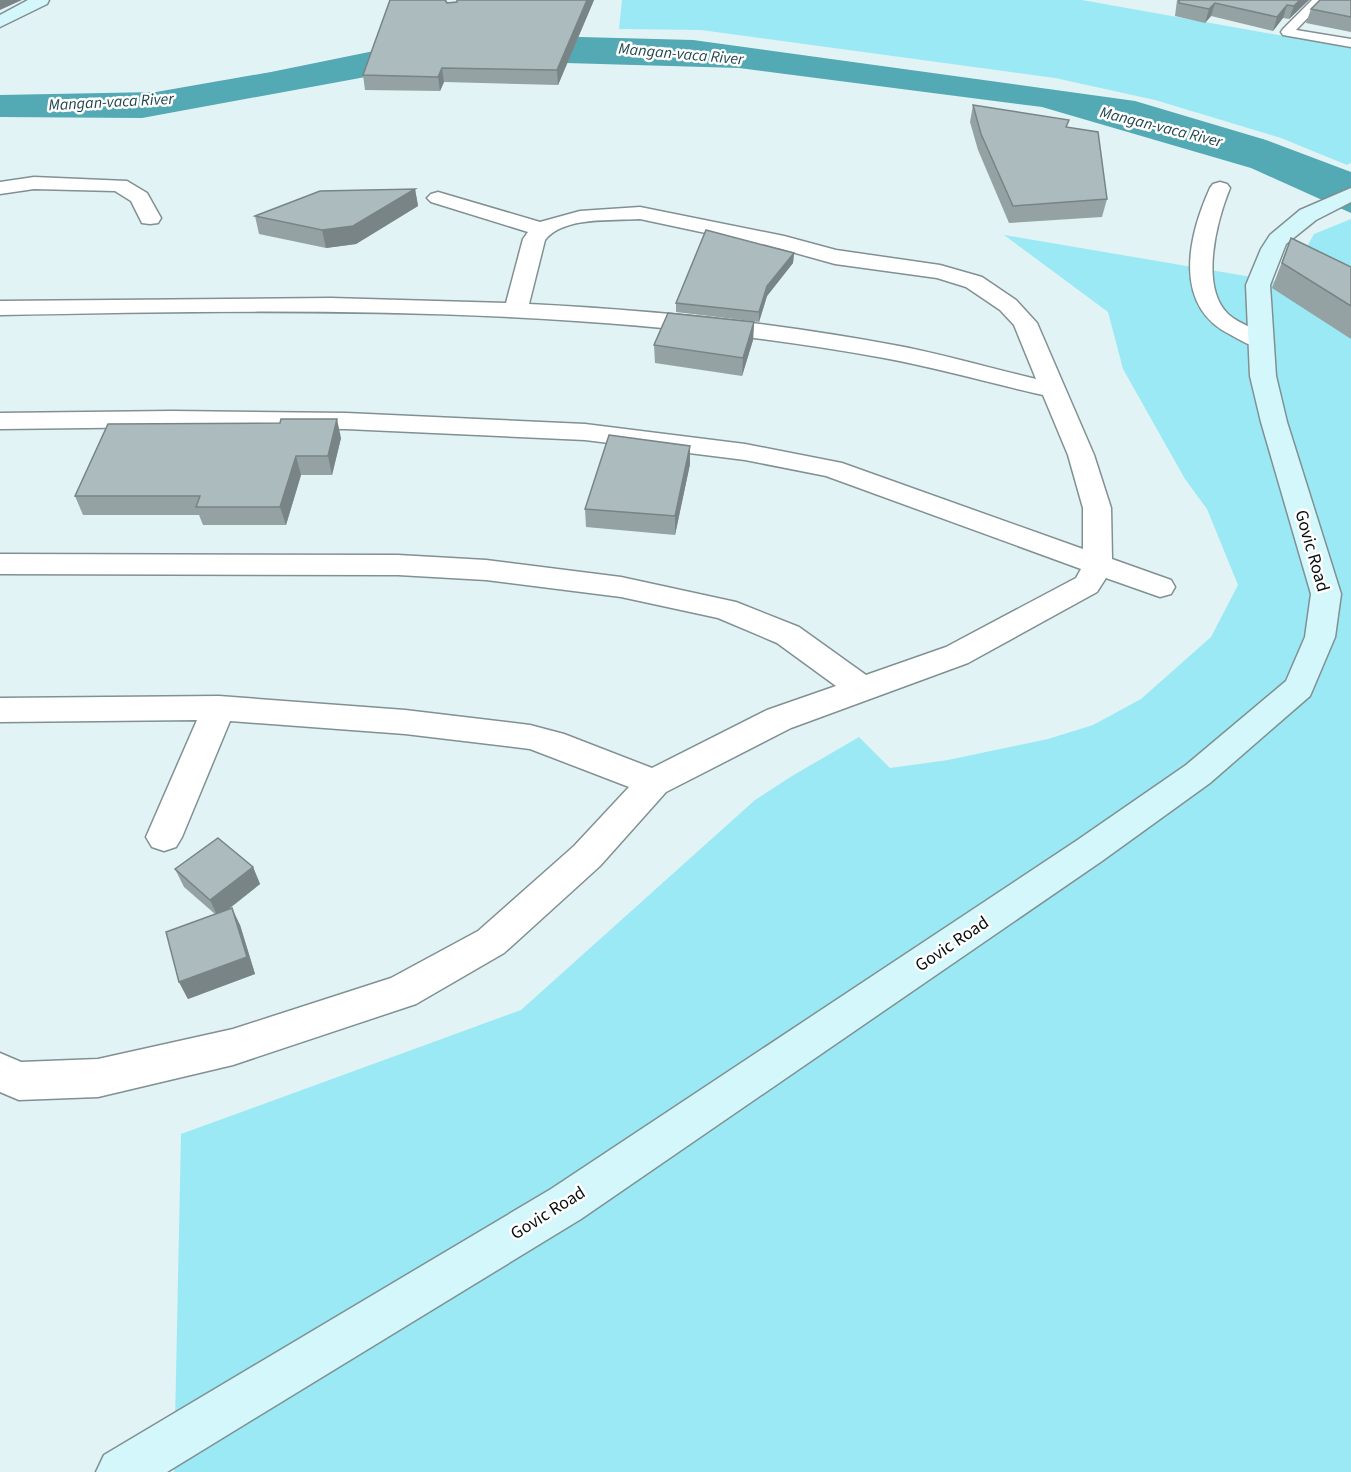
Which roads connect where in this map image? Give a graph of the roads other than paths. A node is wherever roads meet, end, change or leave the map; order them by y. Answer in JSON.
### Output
{"nodes":[{"id":1,"x":41,"y":0,"type":"edge"},
{"id":2,"x":1319,"y":0,"type":"edge"},
{"id":3,"x":0,"y":22,"type":"edge"},
{"id":4,"x":1351,"y":44,"type":"edge"},
{"id":5,"x":0,"y":188,"type":"edge"},
{"id":6,"x":1220,"y":188,"type":"dead end"},
{"id":7,"x":1351,"y":194,"type":"edge"},
{"id":8,"x":438,"y":198,"type":"dead end"},
{"id":9,"x":150,"y":218,"type":"dead end"},
{"id":10,"x":542,"y":229,"type":"junction"},
{"id":11,"x":0,"y":308,"type":"edge"},
{"id":12,"x":516,"y":309,"type":"junction"},
{"id":13,"x":1261,"y":341,"type":"junction"},
{"id":14,"x":1052,"y":390,"type":"junction"},
{"id":15,"x":0,"y":421,"type":"edge"},
{"id":16,"x":0,"y":564,"type":"edge"},
{"id":17,"x":1098,"y":565,"type":"junction"},
{"id":18,"x":1160,"y":587,"type":"dead end"},
{"id":19,"x":864,"y":690,"type":"junction"},
{"id":20,"x":219,"y":708,"type":"junction"},
{"id":21,"x":0,"y":710,"type":"edge"},
{"id":22,"x":654,"y":783,"type":"junction"},
{"id":23,"x":164,"y":837,"type":"dead end"},
{"id":24,"x":0,"y":1072,"type":"edge"},
{"id":25,"x":121,"y":1472,"type":"edge"}],
"edges":[{"from":1,"to":3,"type":"main road"},
{"from":2,"to":4,"type":"lane"},
{"from":5,"to":9,"type":"street"},
{"from":6,"to":13,"type":"street"},
{"from":7,"to":13,"type":"main road","name":"Govic Road"},
{"from":8,"to":10,"type":"street"},
{"from":10,"to":12,"type":"street"},
{"from":10,"to":14,"type":"street"},
{"from":11,"to":12,"type":"street"},
{"from":12,"to":14,"type":"street"},
{"from":13,"to":25,"type":"main road","name":"Govic Road"},
{"from":14,"to":17,"type":"street"},
{"from":15,"to":17,"type":"street"},
{"from":16,"to":19,"type":"street"},
{"from":17,"to":18,"type":"street"},
{"from":17,"to":19,"type":"street"},
{"from":19,"to":22,"type":"street"},
{"from":20,"to":21,"type":"street"},
{"from":20,"to":22,"type":"street"},
{"from":20,"to":23,"type":"street"},
{"from":22,"to":24,"type":"street"}]}
